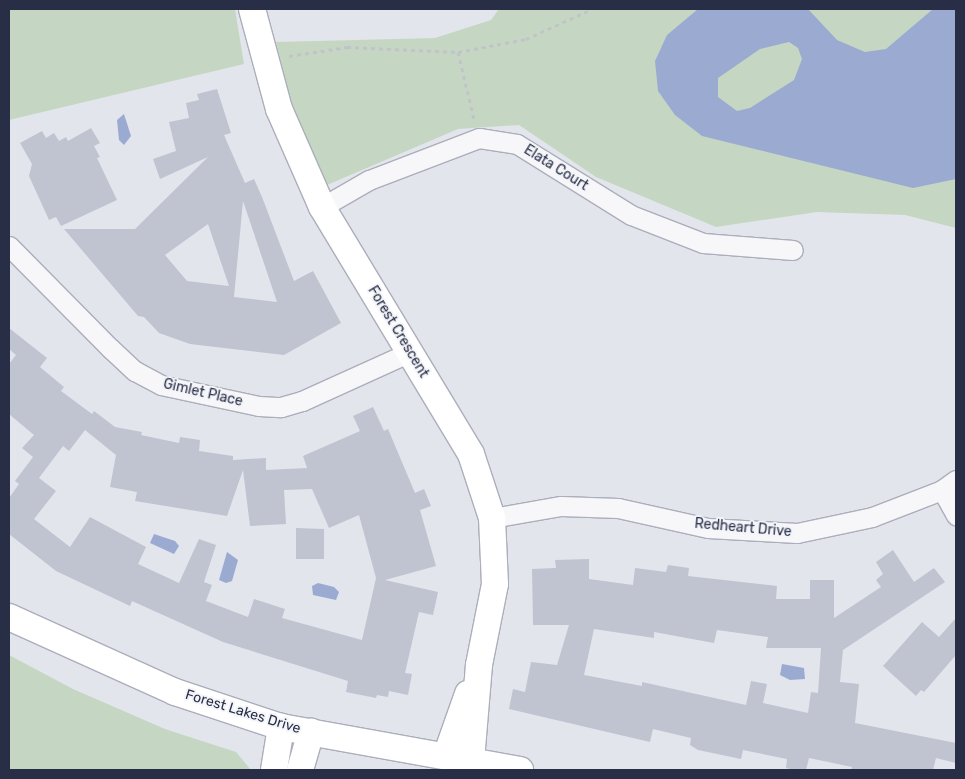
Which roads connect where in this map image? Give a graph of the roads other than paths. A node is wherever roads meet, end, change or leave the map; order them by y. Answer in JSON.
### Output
{"nodes":[{"id":1,"x":252,"y":9,"type":"edge"},
{"id":2,"x":322,"y":207,"type":"junction"},
{"id":3,"x":9,"y":246,"type":"edge"},
{"id":4,"x":793,"y":250,"type":"dead end"},
{"id":5,"x":410,"y":352,"type":"junction"},
{"id":6,"x":949,"y":485,"type":"edge"},
{"id":7,"x":956,"y":515,"type":"edge"},
{"id":8,"x":492,"y":518,"type":"junction"},
{"id":9,"x":9,"y":617,"type":"edge"},
{"id":10,"x":281,"y":727,"type":"junction"},
{"id":11,"x":311,"y":732,"type":"junction"},
{"id":12,"x":458,"y":759,"type":"junction"},
{"id":13,"x":274,"y":770,"type":"edge"},
{"id":14,"x":300,"y":770,"type":"edge"},
{"id":15,"x":520,"y":770,"type":"edge"}],
"edges":[{"from":1,"to":2,"type":"street","name":"Forest Crescent"},
{"from":2,"to":4,"type":"street","name":"Elata Court"},
{"from":2,"to":5,"type":"street","name":"Forest Crescent"},
{"from":3,"to":5,"type":"street","name":"Gimlet Place"},
{"from":5,"to":8,"type":"street","name":"Forest Crescent"},
{"from":6,"to":7,"type":"street"},
{"from":6,"to":8,"type":"street","name":"Redheart Drive"},
{"from":8,"to":12,"type":"street","name":"Forest Crescent"},
{"from":9,"to":10,"type":"street","name":"Forest Lakes Drive"},
{"from":10,"to":11,"type":"street","name":"Forest Lakes Drive"},
{"from":10,"to":13,"type":"street"},
{"from":11,"to":12,"type":"street","name":"Forest Lakes Drive"},
{"from":11,"to":14,"type":"street"},
{"from":12,"to":15,"type":"street","name":"Forest Lakes Drive"}]}
